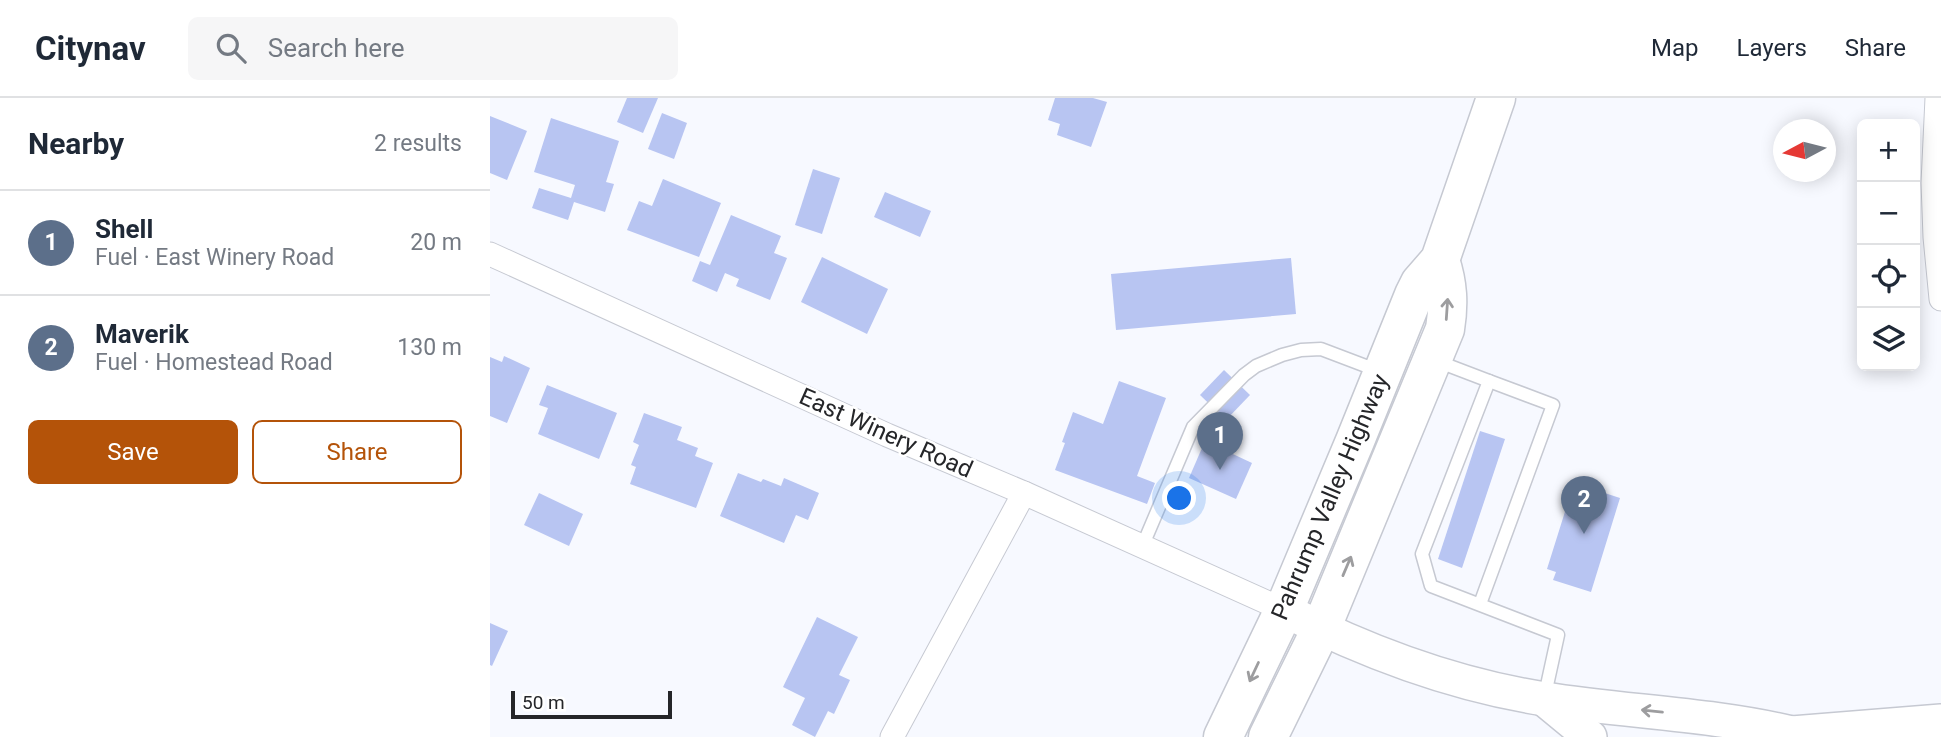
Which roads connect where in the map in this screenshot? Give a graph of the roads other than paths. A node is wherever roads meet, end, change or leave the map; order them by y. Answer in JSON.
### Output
{"nodes":[{"id":1,"x":1496,"y":98,"type":"edge"},
{"id":2,"x":1937,"y":98,"type":"edge"},
{"id":3,"x":490,"y":254,"type":"edge"},
{"id":4,"x":1440,"y":260,"type":"junction"},
{"id":5,"x":1941,"y":299,"type":"edge"},
{"id":6,"x":1433,"y":360,"type":"junction"},
{"id":7,"x":1382,"y":373,"type":"junction"},
{"id":8,"x":1489,"y":381,"type":"junction"},
{"id":9,"x":1024,"y":493,"type":"junction"},
{"id":10,"x":1142,"y":547,"type":"junction"},
{"id":11,"x":1480,"y":604,"type":"junction"},
{"id":12,"x":1284,"y":610,"type":"junction"},
{"id":13,"x":1321,"y":629,"type":"junction"},
{"id":14,"x":1544,"y":699,"type":"junction"},
{"id":15,"x":1941,"y":721,"type":"edge"},
{"id":16,"x":1777,"y":732,"type":"edge"},
{"id":17,"x":892,"y":737,"type":"edge"},
{"id":18,"x":1223,"y":737,"type":"edge"},
{"id":19,"x":1268,"y":737,"type":"edge"},
{"id":20,"x":1590,"y":737,"type":"edge"},
{"id":21,"x":1679,"y":737,"type":"edge"}],
"edges":[{"from":1,"to":4,"type":"highway","name":"Pahrump Valley Highway"},
{"from":2,"to":5,"type":"street"},
{"from":3,"to":9,"type":"street","name":"East Winery Road"},
{"from":6,"to":4,"type":"highway","name":"Pahrump Valley Highway","one_way":true},
{"from":4,"to":7,"type":"highway","name":"Pahrump Valley Highway"},
{"from":6,"to":8,"type":"lane"},
{"from":13,"to":6,"type":"highway","name":"Pahrump Valley Highway","one_way":true},
{"from":7,"to":10,"type":"lane"},
{"from":7,"to":12,"type":"highway","name":"Pahrump Valley Highway"},
{"from":8,"to":11,"type":"lane"},
{"from":8,"to":11,"type":"lane"},
{"from":9,"to":10,"type":"street","name":"East Winery Road"},
{"from":9,"to":17,"type":"street"},
{"from":10,"to":12,"type":"street","name":"East Winery Road"},
{"from":11,"to":14,"type":"lane"},
{"from":12,"to":13,"type":"main road"},
{"from":12,"to":18,"type":"highway","name":"Pahrump Valley Highway","one_way":true},
{"from":13,"to":14,"type":"main road"},
{"from":13,"to":19,"type":"highway","name":"Pahrump Valley Highway"},
{"from":16,"to":14,"type":"main road","one_way":true},
{"from":14,"to":20,"type":"main road"},
{"from":15,"to":16,"type":"main road"},
{"from":16,"to":21,"type":"main road"}]}
